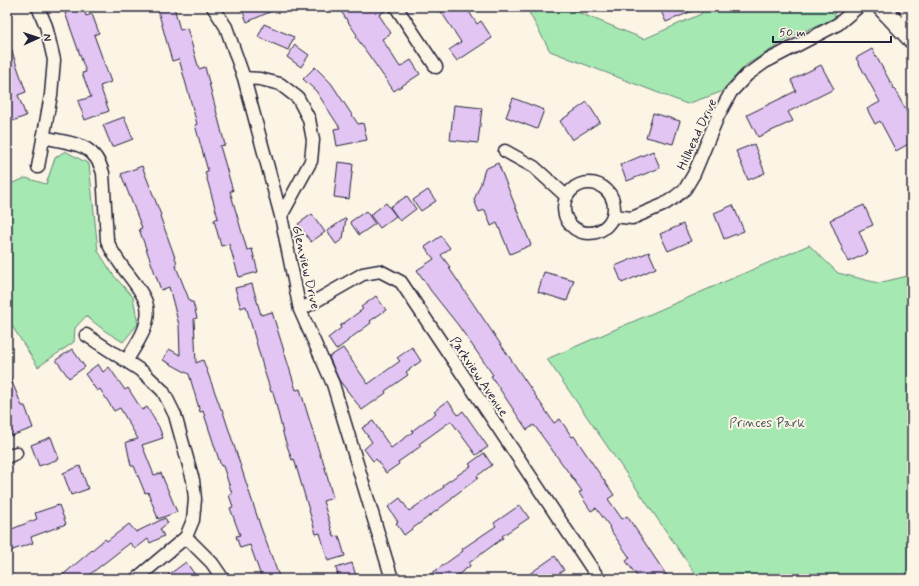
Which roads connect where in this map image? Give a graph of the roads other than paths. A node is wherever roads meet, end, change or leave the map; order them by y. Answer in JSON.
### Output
{"nodes":[{"id":1,"x":38,"y":7,"type":"edge"},
{"id":2,"x":213,"y":7,"type":"edge"},
{"id":3,"x":396,"y":7,"type":"edge"},
{"id":4,"x":858,"y":7,"type":"edge"},
{"id":5,"x":881,"y":7,"type":"edge"},
{"id":6,"x":908,"y":7,"type":"edge"},
{"id":7,"x":912,"y":21,"type":"edge"},
{"id":8,"x":912,"y":40,"type":"edge"},
{"id":9,"x":436,"y":67,"type":"dead end"},
{"id":10,"x":244,"y":78,"type":"junction"},
{"id":11,"x":43,"y":137,"type":"junction"},
{"id":12,"x":505,"y":151,"type":"dead end"},
{"id":13,"x":38,"y":167,"type":"dead end"},
{"id":14,"x":566,"y":196,"type":"junction"},
{"id":15,"x":281,"y":216,"type":"junction"},
{"id":16,"x":613,"y":216,"type":"junction"},
{"id":17,"x":300,"y":310,"type":"junction"},
{"id":18,"x":86,"y":335,"type":"dead end"},
{"id":19,"x":126,"y":361,"type":"junction"},
{"id":20,"x":186,"y":537,"type":"junction"},
{"id":21,"x":136,"y":579,"type":"edge"},
{"id":22,"x":223,"y":579,"type":"edge"},
{"id":23,"x":392,"y":579,"type":"edge"},
{"id":24,"x":599,"y":579,"type":"edge"}],
"edges":[{"from":1,"to":11,"type":"street"},
{"from":2,"to":10,"type":"street","name":"Glenview Drive"},
{"from":3,"to":9,"type":"street"},
{"from":4,"to":16,"type":"street","name":"Hillhead Drive"},
{"from":5,"to":8,"type":"main road"},
{"from":6,"to":7,"type":"main road"},
{"from":10,"to":15,"type":"street","name":"Glenview Drive"},
{"from":10,"to":15,"type":"street"},
{"from":11,"to":13,"type":"street"},
{"from":11,"to":19,"type":"street"},
{"from":12,"to":14,"type":"street"},
{"from":14,"to":16,"type":"street"},
{"from":14,"to":16,"type":"street"},
{"from":15,"to":17,"type":"street","name":"Glenview Drive"},
{"from":17,"to":23,"type":"street","name":"Glenview Drive"},
{"from":17,"to":24,"type":"street","name":"Parkview Avenue"},
{"from":18,"to":19,"type":"street"},
{"from":19,"to":20,"type":"street"},
{"from":20,"to":21,"type":"street"},
{"from":20,"to":22,"type":"street"}]}
